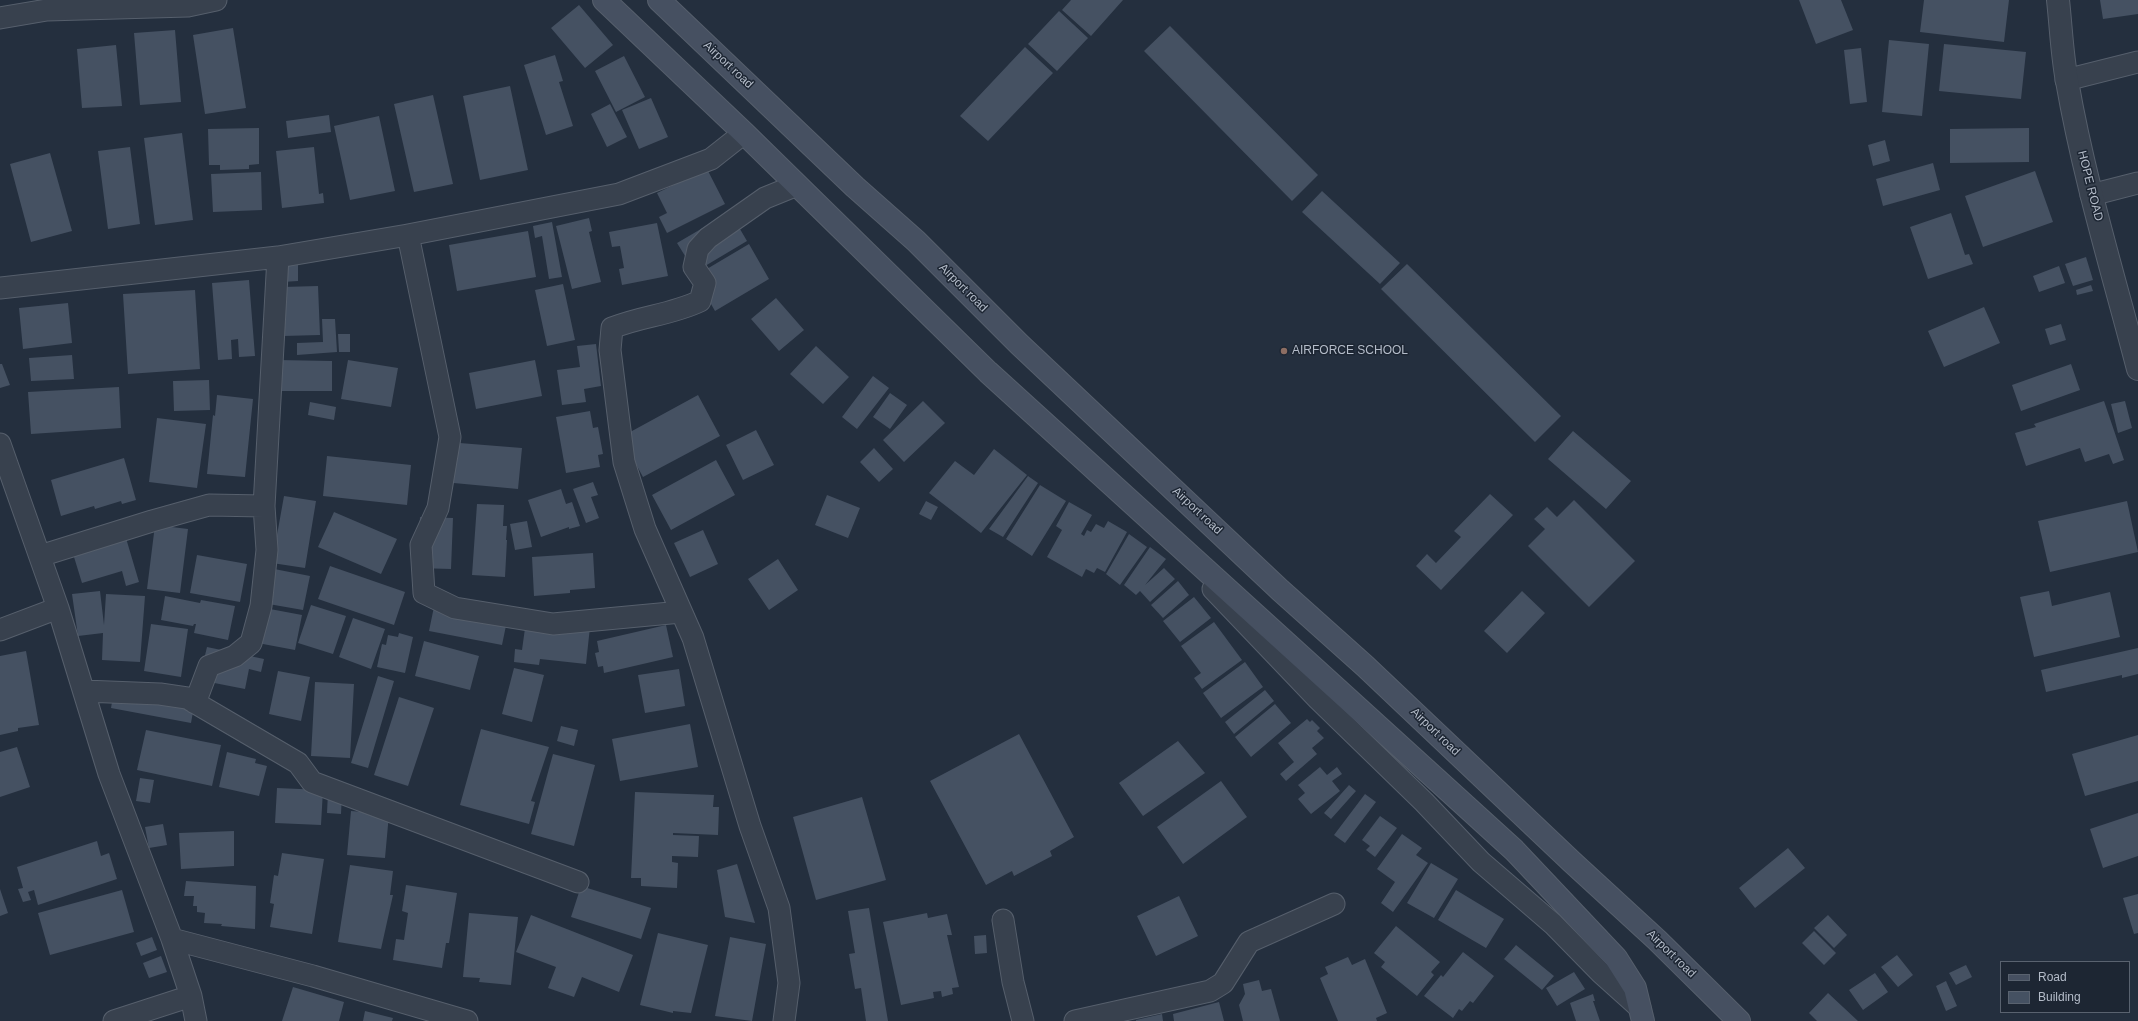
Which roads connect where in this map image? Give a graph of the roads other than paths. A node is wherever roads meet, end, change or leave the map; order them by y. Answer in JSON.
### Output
{"nodes":[{"id":1,"x":216,"y":0,"type":"edge"},
{"id":2,"x":604,"y":0,"type":"edge"},
{"id":3,"x":659,"y":0,"type":"edge"},
{"id":4,"x":2058,"y":0,"type":"edge"},
{"id":5,"x":0,"y":18,"type":"edge"},
{"id":6,"x":2138,"y":62,"type":"edge"},
{"id":7,"x":2066,"y":80,"type":"junction"},
{"id":8,"x":744,"y":133,"type":"junction"},
{"id":9,"x":2138,"y":182,"type":"edge"},
{"id":10,"x":797,"y":185,"type":"junction"},
{"id":11,"x":2091,"y":195,"type":"junction"},
{"id":12,"x":408,"y":235,"type":"junction"},
{"id":13,"x":278,"y":257,"type":"junction"},
{"id":14,"x":0,"y":288,"type":"edge"},
{"id":15,"x":2138,"y":369,"type":"edge"},
{"id":16,"x":988,"y":372,"type":"junction"},
{"id":17,"x":0,"y":444,"type":"edge"},
{"id":18,"x":264,"y":506,"type":"junction"},
{"id":19,"x":40,"y":556,"type":"junction"},
{"id":20,"x":1280,"y":590,"type":"junction"},
{"id":21,"x":58,"y":608,"type":"junction"},
{"id":22,"x":681,"y":612,"type":"junction"},
{"id":23,"x":1258,"y":616,"type":"junction"},
{"id":24,"x":0,"y":630,"type":"edge"},
{"id":25,"x":84,"y":691,"type":"junction"},
{"id":26,"x":195,"y":703,"type":"junction"},
{"id":27,"x":578,"y":882,"type":"dead end"},
{"id":28,"x":1334,"y":904,"type":"dead end"},
{"id":29,"x":1003,"y":920,"type":"dead end"},
{"id":30,"x":172,"y":939,"type":"junction"},
{"id":31,"x":191,"y":996,"type":"junction"},
{"id":32,"x":1641,"y":1014,"type":"edge"},
{"id":33,"x":114,"y":1021,"type":"edge"},
{"id":34,"x":196,"y":1021,"type":"edge"},
{"id":35,"x":467,"y":1021,"type":"edge"},
{"id":36,"x":784,"y":1021,"type":"edge"},
{"id":37,"x":1023,"y":1021,"type":"edge"},
{"id":38,"x":1076,"y":1021,"type":"edge"},
{"id":39,"x":1735,"y":1021,"type":"edge"}],
"edges":[{"from":1,"to":5,"type":"street"},
{"from":2,"to":8,"type":"main road"},
{"from":3,"to":20,"type":"main road","name":"Airport road"},
{"from":4,"to":7,"type":"street","name":"HOPE ROAD"},
{"from":6,"to":7,"type":"street"},
{"from":7,"to":11,"type":"street","name":"HOPE ROAD"},
{"from":8,"to":10,"type":"main road"},
{"from":8,"to":12,"type":"street"},
{"from":9,"to":11,"type":"street"},
{"from":10,"to":16,"type":"main road"},
{"from":10,"to":22,"type":"street"},
{"from":11,"to":15,"type":"street","name":"HOPE ROAD"},
{"from":12,"to":13,"type":"street"},
{"from":12,"to":22,"type":"street"},
{"from":13,"to":14,"type":"street"},
{"from":13,"to":18,"type":"street"},
{"from":16,"to":23,"type":"main road"},
{"from":16,"to":32,"type":"street"},
{"from":17,"to":19,"type":"street"},
{"from":18,"to":19,"type":"street"},
{"from":18,"to":26,"type":"street"},
{"from":19,"to":21,"type":"street"},
{"from":20,"to":23,"type":"main road"},
{"from":20,"to":39,"type":"main road","name":"Airport road"},
{"from":21,"to":24,"type":"street"},
{"from":21,"to":25,"type":"street"},
{"from":22,"to":36,"type":"street"},
{"from":23,"to":32,"type":"main road"},
{"from":25,"to":26,"type":"street"},
{"from":25,"to":30,"type":"street"},
{"from":26,"to":27,"type":"street"},
{"from":28,"to":38,"type":"street"},
{"from":29,"to":37,"type":"street"},
{"from":30,"to":31,"type":"street"},
{"from":30,"to":35,"type":"street"},
{"from":31,"to":33,"type":"street"},
{"from":31,"to":34,"type":"street"}]}
